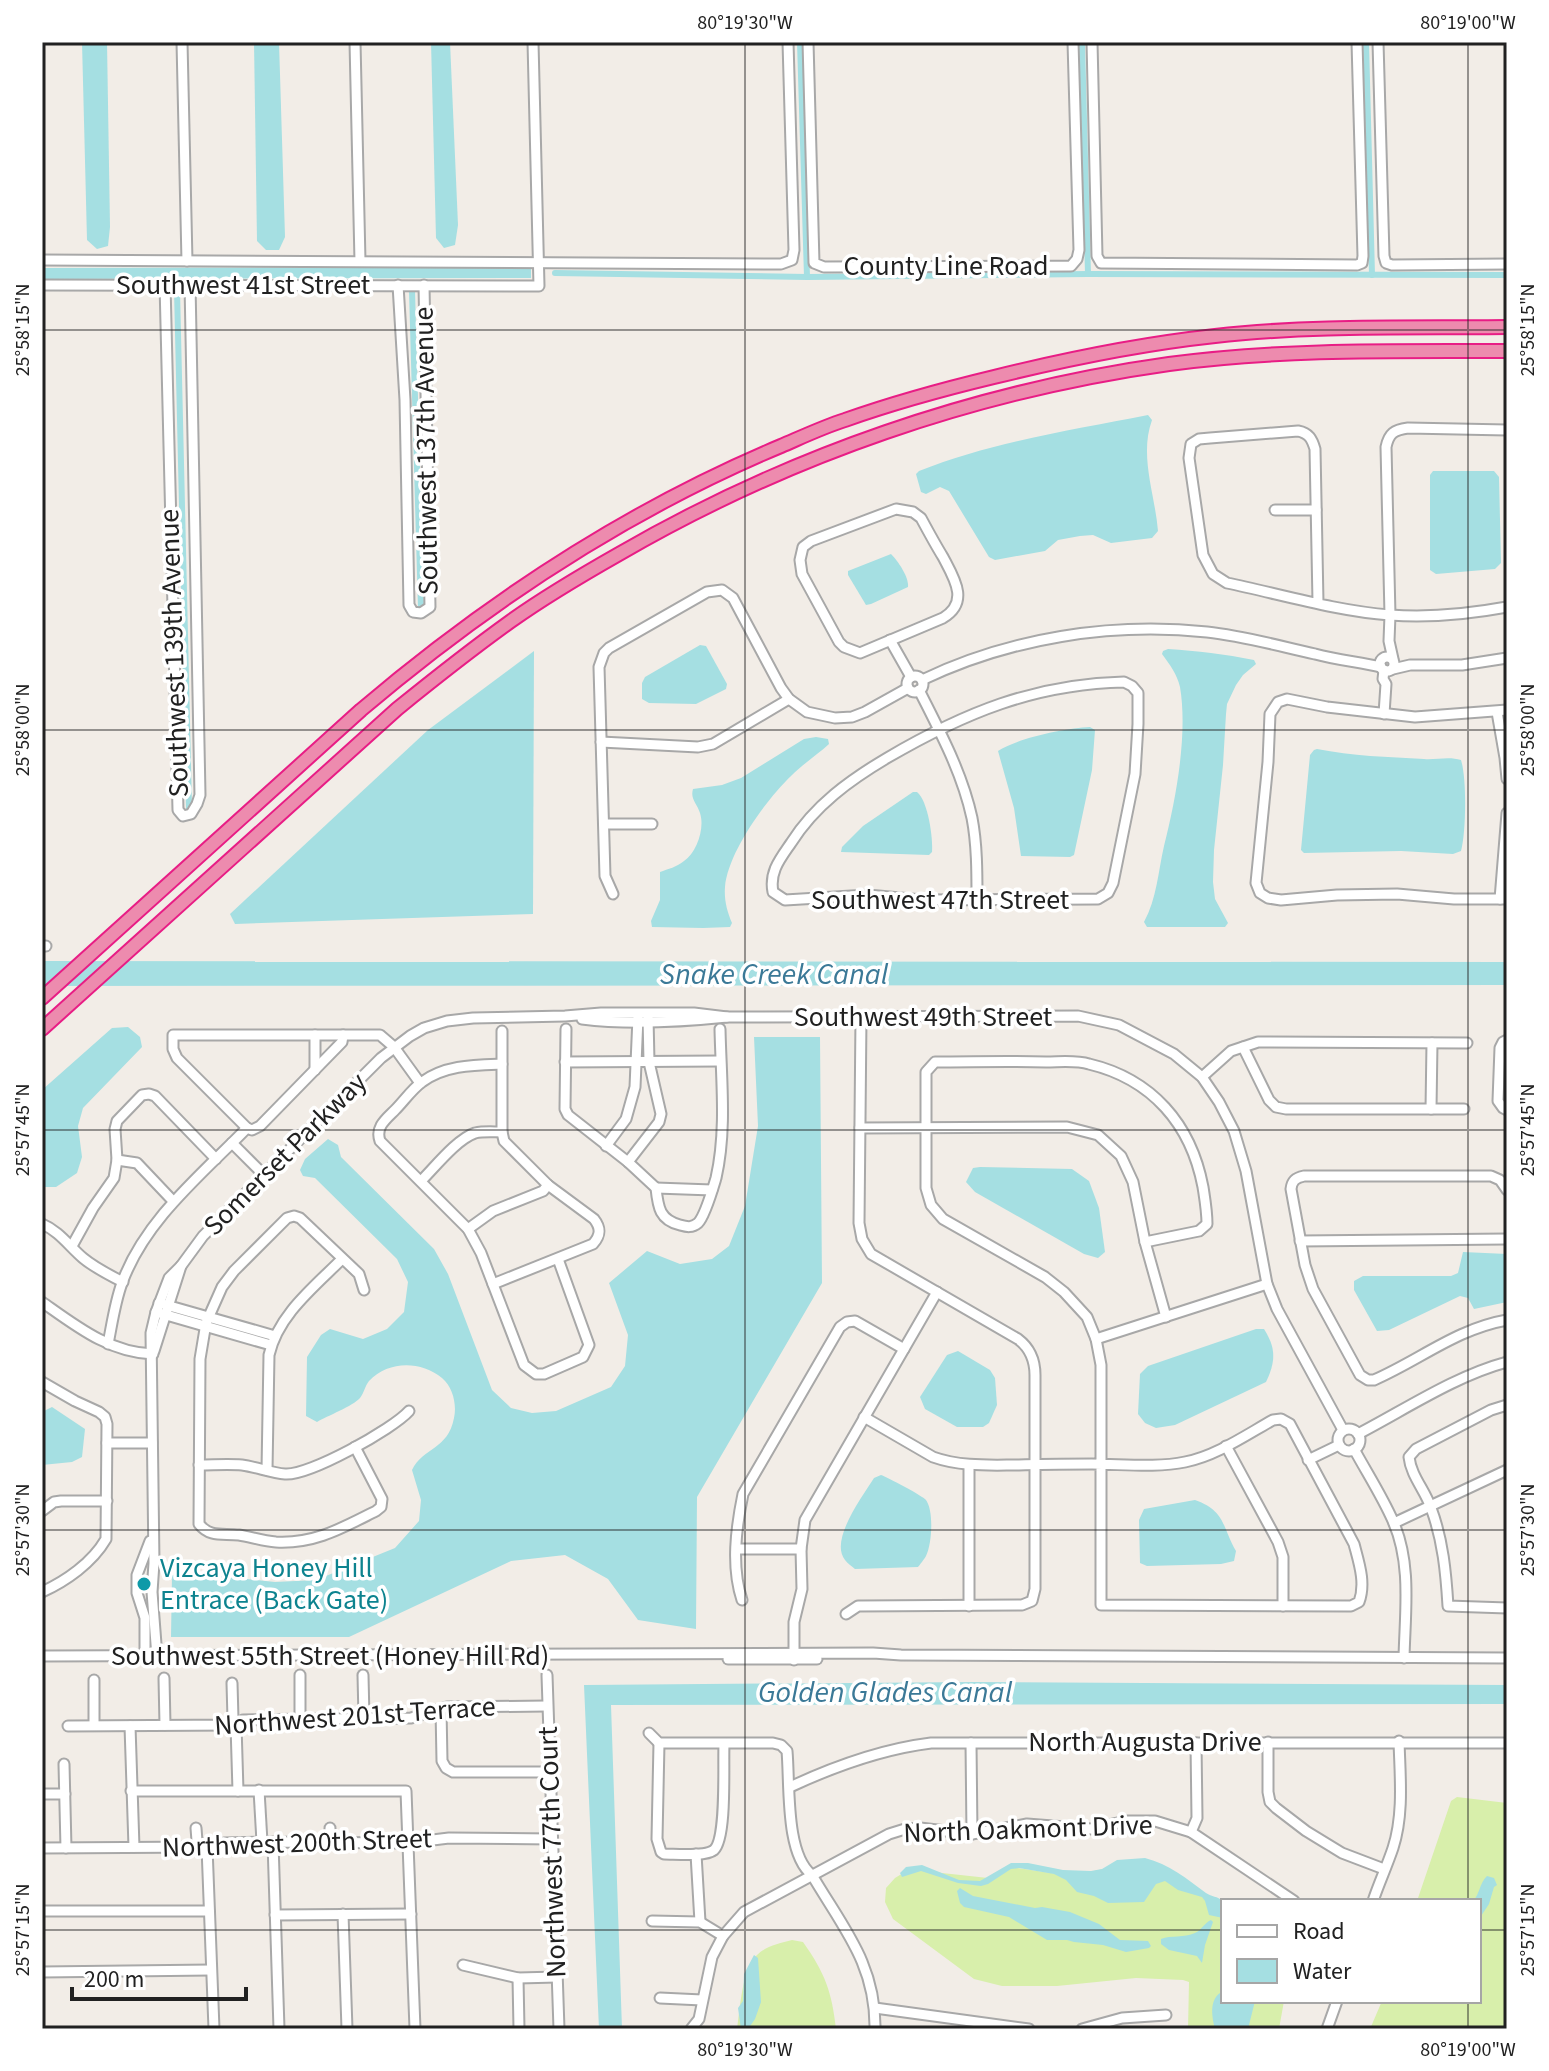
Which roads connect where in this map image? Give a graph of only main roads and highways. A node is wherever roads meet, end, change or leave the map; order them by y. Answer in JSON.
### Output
{"nodes":[{"id":1,"x":1507,"y":327,"type":"edge"},
{"id":2,"x":1507,"y":351,"type":"edge"},
{"id":3,"x":42,"y":998,"type":"edge"},
{"id":4,"x":42,"y":1029,"type":"edge"}],
"edges":[{"from":1,"to":3,"type":"highway"},
{"from":2,"to":4,"type":"highway"}]}
